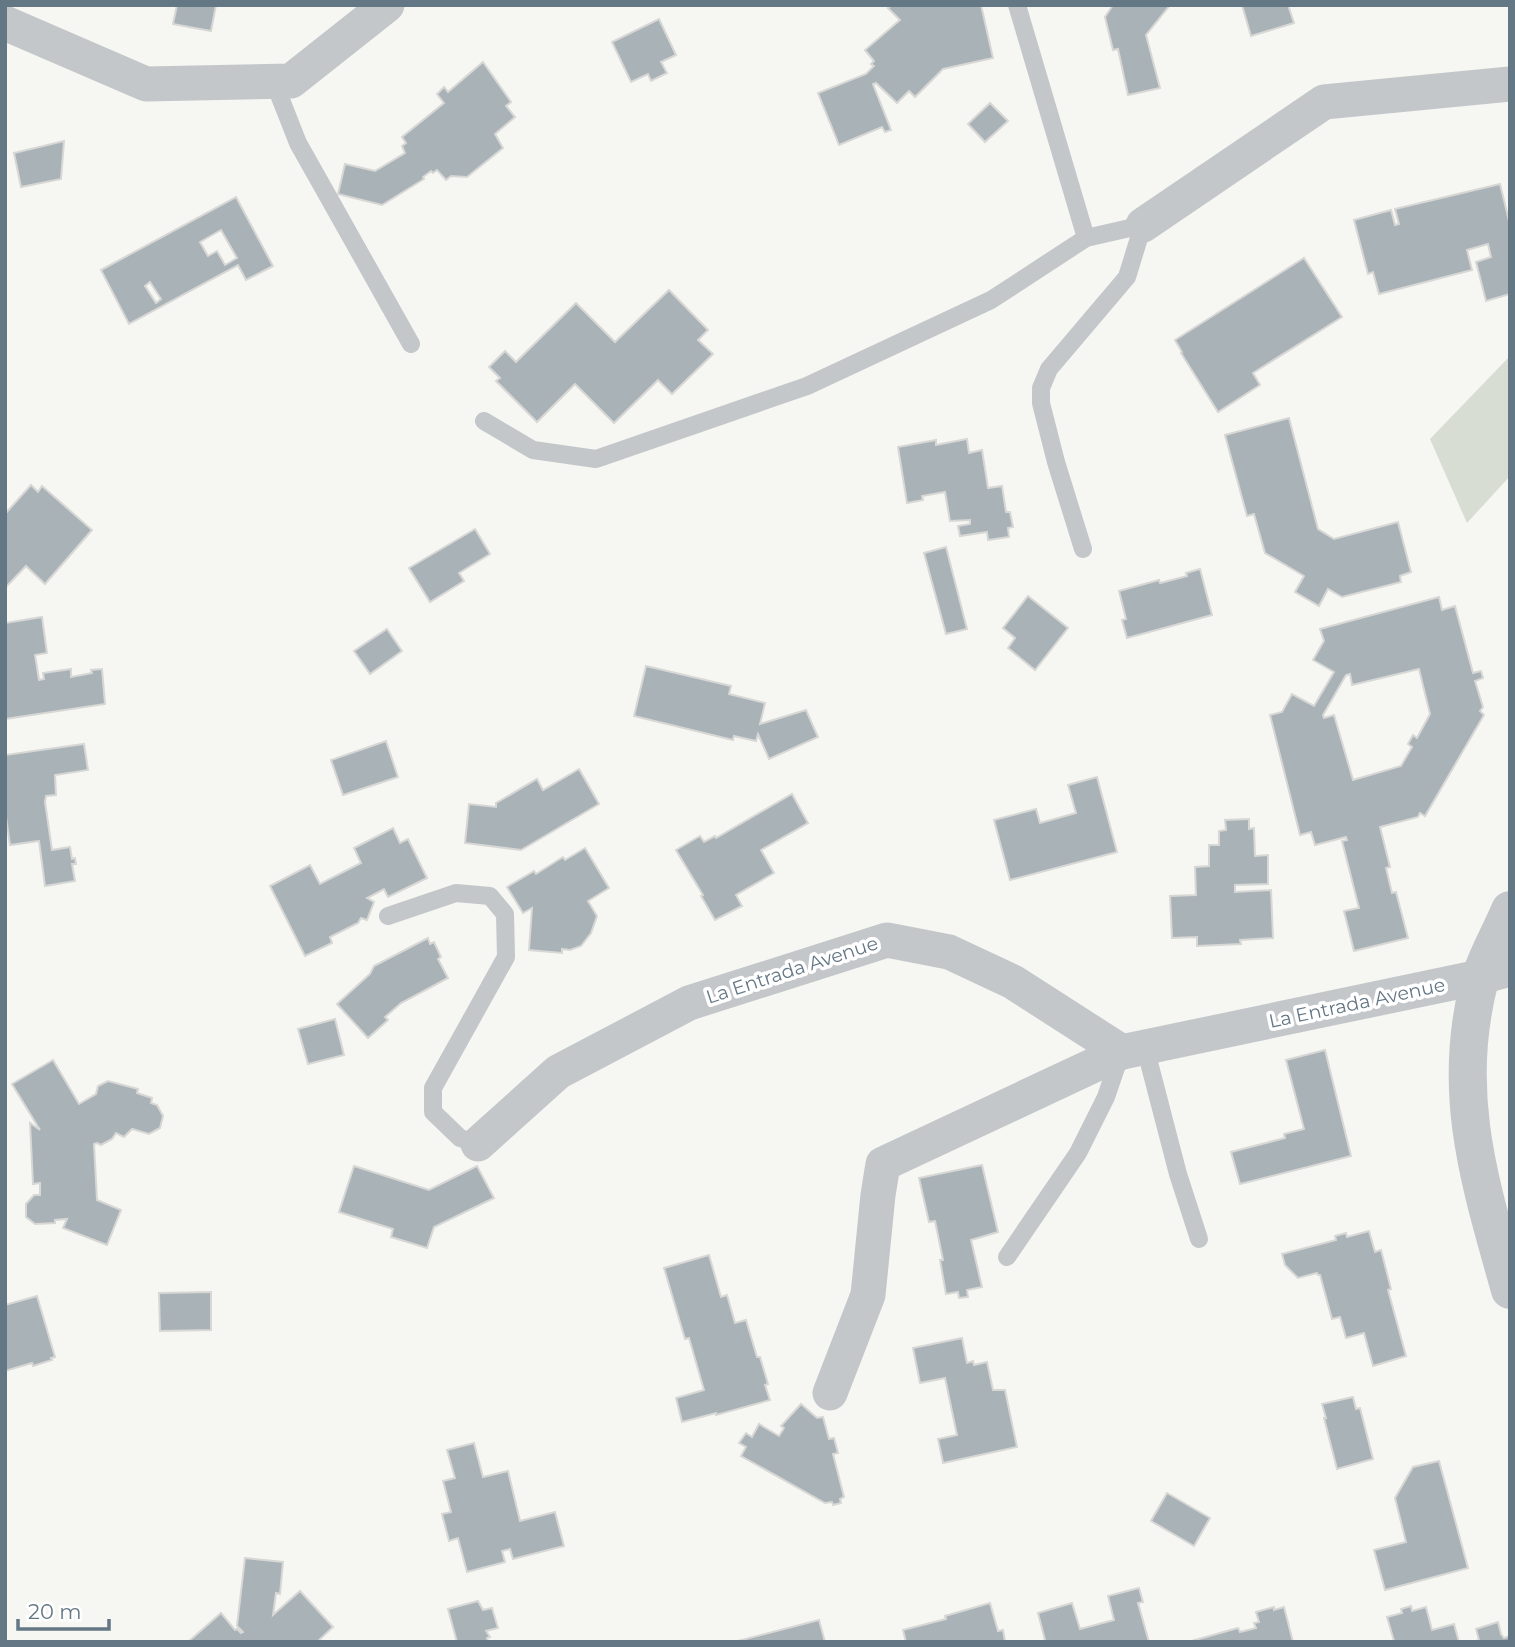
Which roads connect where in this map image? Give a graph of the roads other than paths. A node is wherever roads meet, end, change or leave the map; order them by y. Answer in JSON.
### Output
{"nodes":[{"id":1,"x":387,"y":5,"type":"edge"},
{"id":2,"x":1017,"y":5,"type":"edge"},
{"id":3,"x":5,"y":23,"type":"edge"},
{"id":4,"x":274,"y":82,"type":"junction"},
{"id":5,"x":1510,"y":84,"type":"edge"},
{"id":6,"x":1143,"y":225,"type":"junction"},
{"id":7,"x":1086,"y":238,"type":"junction"},
{"id":8,"x":411,"y":344,"type":"dead end"},
{"id":9,"x":484,"y":421,"type":"dead end"},
{"id":10,"x":1083,"y":549,"type":"dead end"},
{"id":11,"x":1510,"y":910,"type":"edge"},
{"id":12,"x":388,"y":916,"type":"dead end"},
{"id":13,"x":1495,"y":973,"type":"edge"},
{"id":14,"x":1133,"y":1049,"type":"junction"},
{"id":15,"x":478,"y":1144,"type":"joint"},
{"id":16,"x":1199,"y":1239,"type":"dead end"},
{"id":17,"x":1007,"y":1257,"type":"dead end"},
{"id":18,"x":1510,"y":1290,"type":"edge"},
{"id":19,"x":830,"y":1393,"type":"dead end"}],
"edges":[{"from":1,"to":4,"type":"street"},
{"from":2,"to":7,"type":"lane"},
{"from":3,"to":4,"type":"street"},
{"from":4,"to":8,"type":"lane"},
{"from":5,"to":6,"type":"street"},
{"from":6,"to":7,"type":"lane"},
{"from":6,"to":10,"type":"lane"},
{"from":7,"to":9,"type":"lane"},
{"from":11,"to":13,"type":"street"},
{"from":12,"to":15,"type":"lane"},
{"from":13,"to":14,"type":"street","name":"La Entrada Avenue"},
{"from":13,"to":18,"type":"street"},
{"from":14,"to":15,"type":"street","name":"La Entrada Avenue"},
{"from":14,"to":16,"type":"lane"},
{"from":14,"to":17,"type":"lane"},
{"from":14,"to":19,"type":"street","name":"La Entrada Avenue"}]}
